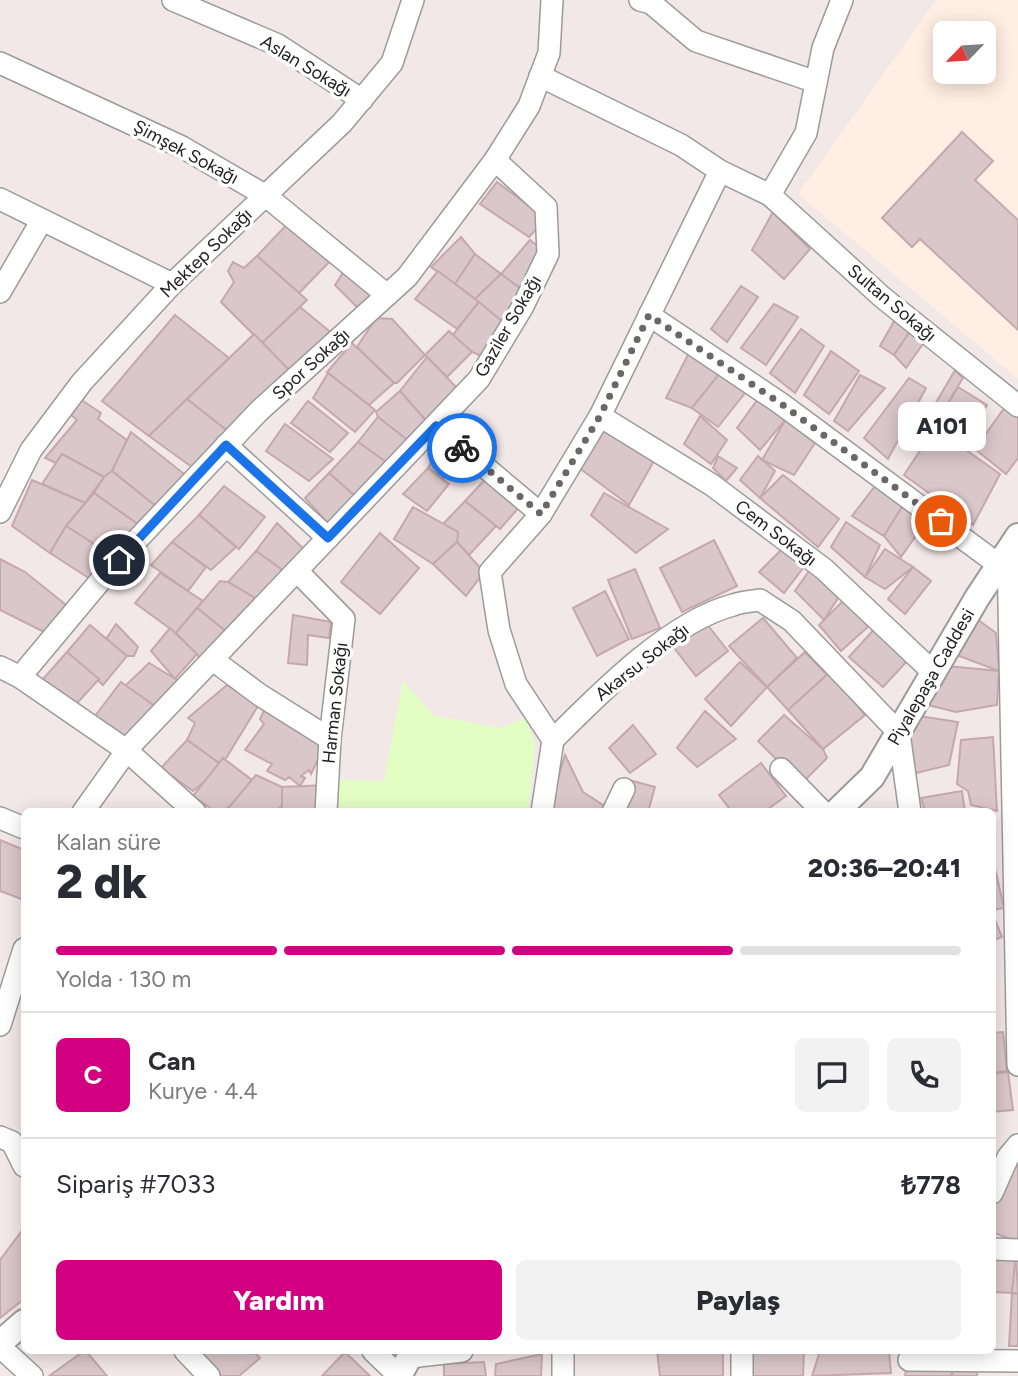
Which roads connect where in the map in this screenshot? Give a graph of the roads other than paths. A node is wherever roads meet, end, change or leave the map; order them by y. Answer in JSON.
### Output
{"nodes":[{"id":1,"x":173,"y":0,"type":"edge"},
{"id":2,"x":413,"y":0,"type":"edge"},
{"id":3,"x":552,"y":0,"type":"edge"},
{"id":4,"x":640,"y":0,"type":"edge"},
{"id":5,"x":842,"y":0,"type":"edge"},
{"id":6,"x":0,"y":62,"type":"edge"},
{"id":7,"x":540,"y":76,"type":"junction"},
{"id":8,"x":816,"y":82,"type":"junction"},
{"id":9,"x":362,"y":100,"type":"junction"},
{"id":10,"x":495,"y":160,"type":"junction"},
{"id":11,"x":720,"y":171,"type":"junction"},
{"id":12,"x":769,"y":195,"type":"junction"},
{"id":13,"x":266,"y":196,"type":"junction"},
{"id":14,"x":0,"y":199,"type":"edge"},
{"id":15,"x":42,"y":220,"type":"junction"},
{"id":16,"x":172,"y":284,"type":"junction"},
{"id":17,"x":0,"y":292,"type":"edge"},
{"id":18,"x":387,"y":295,"type":"junction"},
{"id":19,"x":649,"y":315,"type":"junction"},
{"id":20,"x":1018,"y":406,"type":"edge"},
{"id":21,"x":600,"y":416,"type":"junction"},
{"id":22,"x":436,"y":426,"type":"junction"},
{"id":23,"x":226,"y":445,"type":"junction"},
{"id":24,"x":0,"y":512,"type":"edge"},
{"id":25,"x":541,"y":514,"type":"junction"},
{"id":26,"x":328,"y":538,"type":"junction"},
{"id":27,"x":1010,"y":560,"type":"edge"},
{"id":28,"x":297,"y":571,"type":"junction"},
{"id":29,"x":212,"y":660,"type":"junction"},
{"id":30,"x":0,"y":667,"type":"edge"},
{"id":31,"x":934,"y":673,"type":"junction"},
{"id":32,"x":20,"y":677,"type":"junction"},
{"id":33,"x":899,"y":733,"type":"junction"},
{"id":34,"x":330,"y":738,"type":"junction"},
{"id":35,"x":553,"y":740,"type":"junction"},
{"id":36,"x":126,"y":750,"type":"junction"},
{"id":37,"x":781,"y":769,"type":"dead end"},
{"id":38,"x":624,"y":789,"type":"dead end"},
{"id":39,"x":86,"y":808,"type":"edge"},
{"id":40,"x":191,"y":808,"type":"edge"},
{"id":41,"x":327,"y":808,"type":"edge"},
{"id":42,"x":543,"y":808,"type":"edge"},
{"id":43,"x":615,"y":808,"type":"edge"},
{"id":44,"x":819,"y":808,"type":"edge"},
{"id":45,"x":840,"y":808,"type":"edge"},
{"id":46,"x":909,"y":808,"type":"edge"},
{"id":47,"x":0,"y":818,"type":"edge"},
{"id":48,"x":21,"y":827,"type":"edge"},
{"id":49,"x":21,"y":958,"type":"edge"},
{"id":50,"x":0,"y":1025,"type":"edge"},
{"id":51,"x":1018,"y":1065,"type":"edge"},
{"id":52,"x":12,"y":1137,"type":"edge"},
{"id":53,"x":1018,"y":1145,"type":"edge"},
{"id":54,"x":21,"y":1159,"type":"edge"},
{"id":55,"x":996,"y":1185,"type":"edge"},
{"id":56,"x":996,"y":1249,"type":"edge"},
{"id":57,"x":1018,"y":1250,"type":"edge"},
{"id":58,"x":21,"y":1327,"type":"edge"},
{"id":59,"x":8,"y":1351,"type":"edge"},
{"id":60,"x":188,"y":1354,"type":"edge"},
{"id":61,"x":380,"y":1354,"type":"edge"},
{"id":62,"x":451,"y":1354,"type":"edge"},
{"id":63,"x":564,"y":1354,"type":"edge"},
{"id":64,"x":742,"y":1354,"type":"edge"},
{"id":65,"x":906,"y":1363,"type":"edge"},
{"id":66,"x":405,"y":1365,"type":"edge"},
{"id":67,"x":1005,"y":1366,"type":"edge"},
{"id":68,"x":32,"y":1376,"type":"edge"},
{"id":69,"x":209,"y":1376,"type":"edge"},
{"id":70,"x":563,"y":1376,"type":"edge"},
{"id":71,"x":743,"y":1376,"type":"edge"}],
"edges":[{"from":1,"to":9,"type":"street","name":"Aslan Sokağı"},
{"from":2,"to":9,"type":"street","name":"Mektep Sokağı"},
{"from":3,"to":7,"type":"street","name":"Spor Sokağı"},
{"from":4,"to":8,"type":"street"},
{"from":5,"to":8,"type":"street"},
{"from":6,"to":13,"type":"street","name":"Şimşek Sokağı"},
{"from":7,"to":10,"type":"street","name":"Spor Sokağı"},
{"from":7,"to":11,"type":"street","name":"Sultan Sokağı"},
{"from":8,"to":12,"type":"street"},
{"from":9,"to":13,"type":"street","name":"Mektep Sokağı"},
{"from":10,"to":18,"type":"street","name":"Spor Sokağı"},
{"from":10,"to":22,"type":"street","name":"Gaziler Sokağı"},
{"from":11,"to":12,"type":"street","name":"Sultan Sokağı"},
{"from":11,"to":19,"type":"street"},
{"from":12,"to":20,"type":"street","name":"Sultan Sokağı"},
{"from":13,"to":16,"type":"street","name":"Mektep Sokağı"},
{"from":13,"to":18,"type":"street","name":"Şimşek Sokağı"},
{"from":14,"to":15,"type":"street"},
{"from":15,"to":16,"type":"street"},
{"from":15,"to":17,"type":"street"},
{"from":16,"to":24,"type":"street","name":"Mektep Sokağı"},
{"from":18,"to":23,"type":"street","name":"Spor Sokağı"},
{"from":19,"to":21,"type":"street"},
{"from":19,"to":27,"type":"street"},
{"from":21,"to":25,"type":"street"},
{"from":21,"to":31,"type":"street","name":"Cem Sokağı"},
{"from":22,"to":25,"type":"street"},
{"from":22,"to":26,"type":"street","name":"Gaziler Sokağı"},
{"from":23,"to":26,"type":"street"},
{"from":23,"to":32,"type":"street","name":"Spor Sokağı"},
{"from":25,"to":35,"type":"street"},
{"from":26,"to":28,"type":"street","name":"Gaziler Sokağı"},
{"from":27,"to":31,"type":"street","name":"Piyalepaşa Caddesi"},
{"from":27,"to":51,"type":"street"},
{"from":28,"to":29,"type":"street","name":"Gaziler Sokağı"},
{"from":28,"to":34,"type":"street","name":"Harman Sokağı"},
{"from":29,"to":34,"type":"street"},
{"from":29,"to":36,"type":"street","name":"Gaziler Sokağı"},
{"from":30,"to":32,"type":"street"},
{"from":31,"to":33,"type":"street","name":"Piyalepaşa Caddesi"},
{"from":32,"to":36,"type":"street"},
{"from":33,"to":35,"type":"street","name":"Akarsu Sokağı"},
{"from":33,"to":45,"type":"street","name":"Piyalepaşa Caddesi"},
{"from":33,"to":46,"type":"street"},
{"from":34,"to":41,"type":"street","name":"Harman Sokağı"},
{"from":35,"to":42,"type":"street"},
{"from":36,"to":39,"type":"street","name":"Gaziler Sokağı"},
{"from":36,"to":40,"type":"street"},
{"from":37,"to":44,"type":"street"},
{"from":38,"to":43,"type":"street"},
{"from":47,"to":48,"type":"street"},
{"from":49,"to":50,"type":"street"},
{"from":52,"to":54,"type":"street"},
{"from":53,"to":55,"type":"street"},
{"from":56,"to":57,"type":"street"},
{"from":58,"to":59,"type":"street"},
{"from":59,"to":68,"type":"street"},
{"from":60,"to":69,"type":"street"},
{"from":61,"to":66,"type":"street"},
{"from":62,"to":66,"type":"street"},
{"from":63,"to":70,"type":"street"},
{"from":64,"to":71,"type":"street"},
{"from":65,"to":67,"type":"street"}]}
